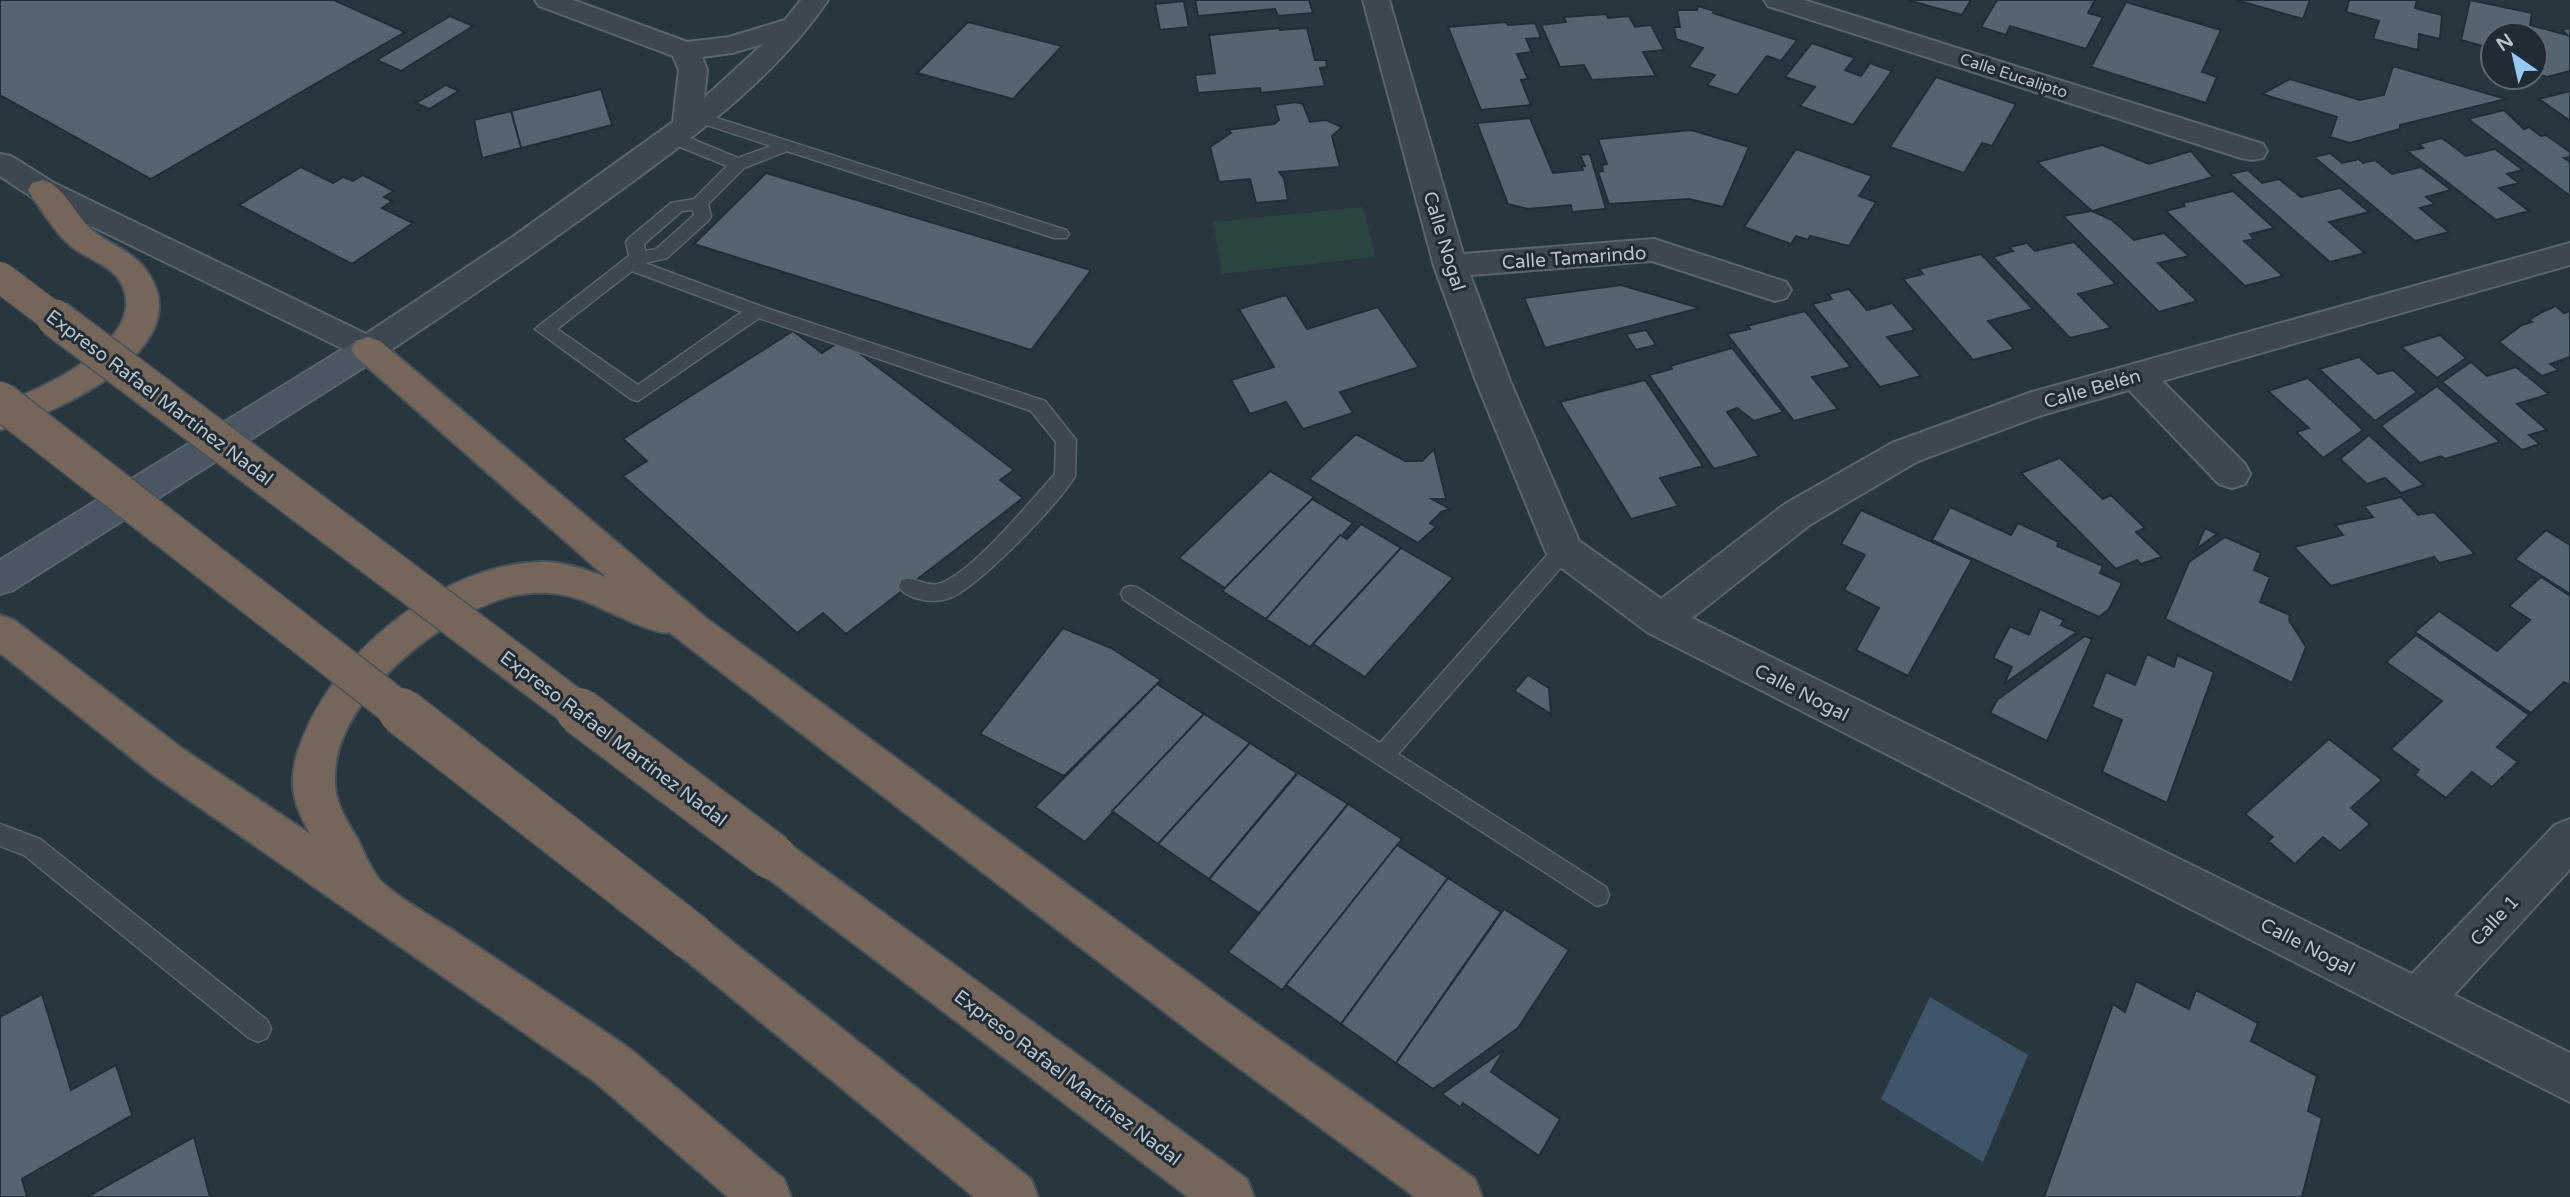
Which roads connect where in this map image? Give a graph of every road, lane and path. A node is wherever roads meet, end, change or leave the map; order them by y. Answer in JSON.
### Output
{"nodes":[{"id":1,"x":548,"y":0,"type":"edge"},
{"id":2,"x":815,"y":0,"type":"edge"},
{"id":3,"x":1376,"y":0,"type":"edge"},
{"id":4,"x":1777,"y":0,"type":"edge"},
{"id":5,"x":797,"y":26,"type":"junction"},
{"id":6,"x":684,"y":51,"type":"junction"},
{"id":7,"x":688,"y":128,"type":"junction"},
{"id":8,"x":786,"y":146,"type":"junction"},
{"id":9,"x":2252,"y":151,"type":"dead end"},
{"id":10,"x":0,"y":163,"type":"edge"},
{"id":11,"x":738,"y":164,"type":"junction"},
{"id":12,"x":43,"y":190,"type":"junction"},
{"id":13,"x":699,"y":203,"type":"junction"},
{"id":14,"x":1060,"y":234,"type":"dead end"},
{"id":15,"x":2570,"y":254,"type":"edge"},
{"id":16,"x":634,"y":261,"type":"junction"},
{"id":17,"x":1450,"y":266,"type":"junction"},
{"id":18,"x":0,"y":277,"type":"edge"},
{"id":19,"x":1775,"y":290,"type":"dead end"},
{"id":20,"x":757,"y":311,"type":"junction"},
{"id":21,"x":368,"y":349,"type":"junction"},
{"id":22,"x":2135,"y":375,"type":"junction"},
{"id":23,"x":0,"y":400,"type":"edge"},
{"id":24,"x":0,"y":417,"type":"edge"},
{"id":25,"x":2232,"y":474,"type":"dead end"},
{"id":26,"x":1564,"y":550,"type":"junction"},
{"id":27,"x":0,"y":579,"type":"edge"},
{"id":28,"x":908,"y":586,"type":"dead end"},
{"id":29,"x":1132,"y":594,"type":"dead end"},
{"id":30,"x":1661,"y":621,"type":"junction"},
{"id":31,"x":692,"y":629,"type":"junction"},
{"id":32,"x":0,"y":631,"type":"edge"},
{"id":33,"x":1382,"y":757,"type":"junction"},
{"id":34,"x":0,"y":835,"type":"edge"},
{"id":35,"x":2570,"y":839,"type":"edge"},
{"id":36,"x":1597,"y":895,"type":"dead end"},
{"id":37,"x":366,"y":896,"type":"junction"},
{"id":38,"x":2418,"y":1001,"type":"junction"},
{"id":39,"x":258,"y":1029,"type":"dead end"},
{"id":40,"x":2570,"y":1078,"type":"edge"},
{"id":41,"x":765,"y":1197,"type":"edge"},
{"id":42,"x":1013,"y":1197,"type":"edge"},
{"id":43,"x":1229,"y":1197,"type":"edge"},
{"id":44,"x":1457,"y":1197,"type":"edge"}],
"edges":[{"from":1,"to":6,"type":"street"},
{"from":2,"to":5,"type":"street"},
{"from":3,"to":17,"type":"street","name":"Calle Nogal"},
{"from":4,"to":9,"type":"street","name":"Calle Eucalipto"},
{"from":5,"to":6,"type":"street"},
{"from":5,"to":7,"type":"street"},
{"from":6,"to":7,"type":"street"},
{"from":7,"to":8,"type":"lane"},
{"from":7,"to":11,"type":"lane"},
{"from":7,"to":21,"type":"street"},
{"from":8,"to":11,"type":"lane"},
{"from":8,"to":14,"type":"lane"},
{"from":10,"to":12,"type":"street"},
{"from":11,"to":13,"type":"lane"},
{"from":12,"to":21,"type":"street"},
{"from":12,"to":24,"type":"highway"},
{"from":13,"to":16,"type":"lane"},
{"from":13,"to":16,"type":"lane"},
{"from":15,"to":22,"type":"street","name":"Calle Belén"},
{"from":16,"to":20,"type":"lane"},
{"from":16,"to":20,"type":"lane"},
{"from":17,"to":19,"type":"street","name":"Calle Tamarindo"},
{"from":17,"to":26,"type":"street","name":"Calle Nogal"},
{"from":18,"to":43,"type":"highway","name":"Expreso Rafael Martínez Nadal","bridge":true},
{"from":20,"to":28,"type":"lane"},
{"from":21,"to":27,"type":"main road"},
{"from":21,"to":31,"type":"highway"},
{"from":22,"to":25,"type":"street"},
{"from":22,"to":30,"type":"street","name":"Calle Belén"},
{"from":23,"to":42,"type":"highway","bridge":true},
{"from":26,"to":30,"type":"street","name":"Calle Nogal"},
{"from":26,"to":33,"type":"lane"},
{"from":29,"to":33,"type":"lane"},
{"from":30,"to":38,"type":"street","name":"Calle Nogal"},
{"from":31,"to":37,"type":"highway"},
{"from":31,"to":44,"type":"highway"},
{"from":32,"to":37,"type":"highway"},
{"from":33,"to":36,"type":"lane"},
{"from":34,"to":39,"type":"lane"},
{"from":35,"to":38,"type":"street","name":"Calle 1"},
{"from":37,"to":41,"type":"highway"},
{"from":38,"to":40,"type":"street","name":"Calle Nogal"}]}
